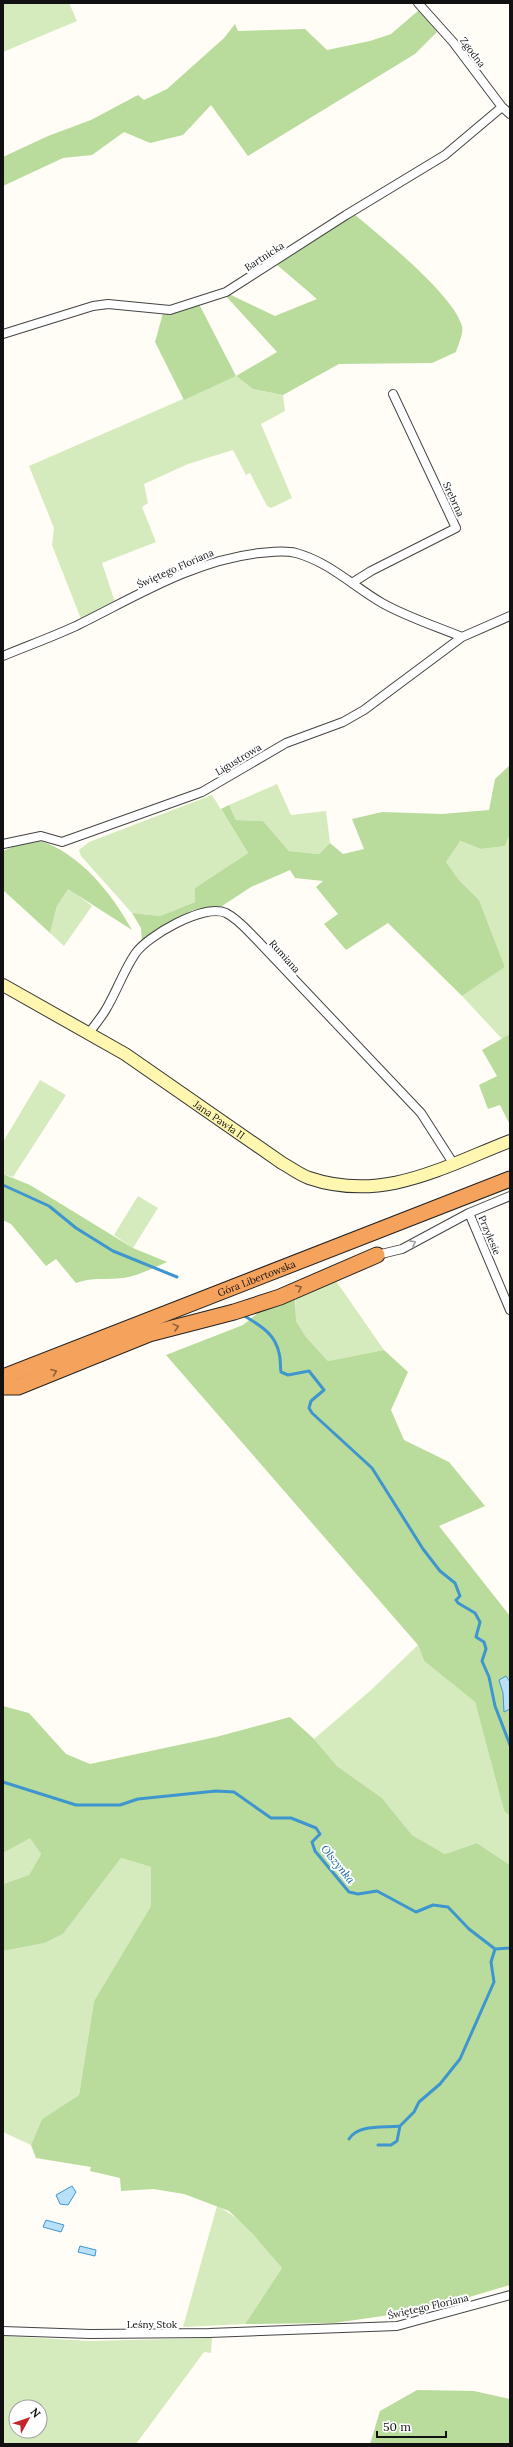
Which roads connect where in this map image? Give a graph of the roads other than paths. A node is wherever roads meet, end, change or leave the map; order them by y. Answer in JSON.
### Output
{"nodes":[{"id":1,"x":418,"y":3,"type":"edge"},
{"id":2,"x":502,"y":107,"type":"junction"},
{"id":3,"x":510,"y":114,"type":"edge"},
{"id":4,"x":3,"y":334,"type":"edge"},
{"id":5,"x":393,"y":394,"type":"dead end"},
{"id":6,"x":352,"y":583,"type":"junction"},
{"id":7,"x":510,"y":616,"type":"edge"},
{"id":8,"x":462,"y":637,"type":"junction"},
{"id":9,"x":3,"y":656,"type":"edge"},
{"id":10,"x":3,"y":844,"type":"edge"},
{"id":11,"x":3,"y":985,"type":"edge"},
{"id":12,"x":88,"y":1033,"type":"junction"},
{"id":13,"x":510,"y":1141,"type":"edge"},
{"id":14,"x":453,"y":1163,"type":"junction"},
{"id":15,"x":510,"y":1179,"type":"edge"},
{"id":16,"x":510,"y":1196,"type":"edge"},
{"id":17,"x":469,"y":1213,"type":"junction"},
{"id":18,"x":377,"y":1255,"type":"joint"},
{"id":19,"x":510,"y":1310,"type":"edge"},
{"id":20,"x":3,"y":1377,"type":"edge"},
{"id":21,"x":10,"y":1387,"type":"edge"},
{"id":22,"x":510,"y":2295,"type":"edge"},
{"id":23,"x":300,"y":2330,"type":"joint"},
{"id":24,"x":3,"y":2331,"type":"edge"}],
"edges":[{"from":1,"to":2,"type":"street","name":"Zgodna"},
{"from":2,"to":3,"type":"street","name":"Zgodna"},
{"from":2,"to":4,"type":"street","name":"Bartnicka"},
{"from":5,"to":6,"type":"street","name":"Srebrna"},
{"from":6,"to":8,"type":"street","name":"Świętego Floriana"},
{"from":6,"to":9,"type":"street","name":"Świętego Floriana"},
{"from":7,"to":8,"type":"street"},
{"from":8,"to":10,"type":"street","name":"Ligustrowa"},
{"from":11,"to":12,"type":"street","name":"Jana Pawła II"},
{"from":12,"to":14,"type":"street","name":"Jana Pawła II"},
{"from":12,"to":14,"type":"street","name":"Rumiana"},
{"from":13,"to":14,"type":"street"},
{"from":15,"to":20,"type":"highway","name":"Góra Libertowska"},
{"from":16,"to":17,"type":"street"},
{"from":18,"to":17,"type":"street","one_way":true},
{"from":17,"to":19,"type":"street","name":"Przylesie"},
{"from":21,"to":18,"type":"highway","one_way":true},
{"from":22,"to":23,"type":"street","name":"Świętego Floriana"},
{"from":23,"to":24,"type":"street","name":"Leśny Stok"}]}
